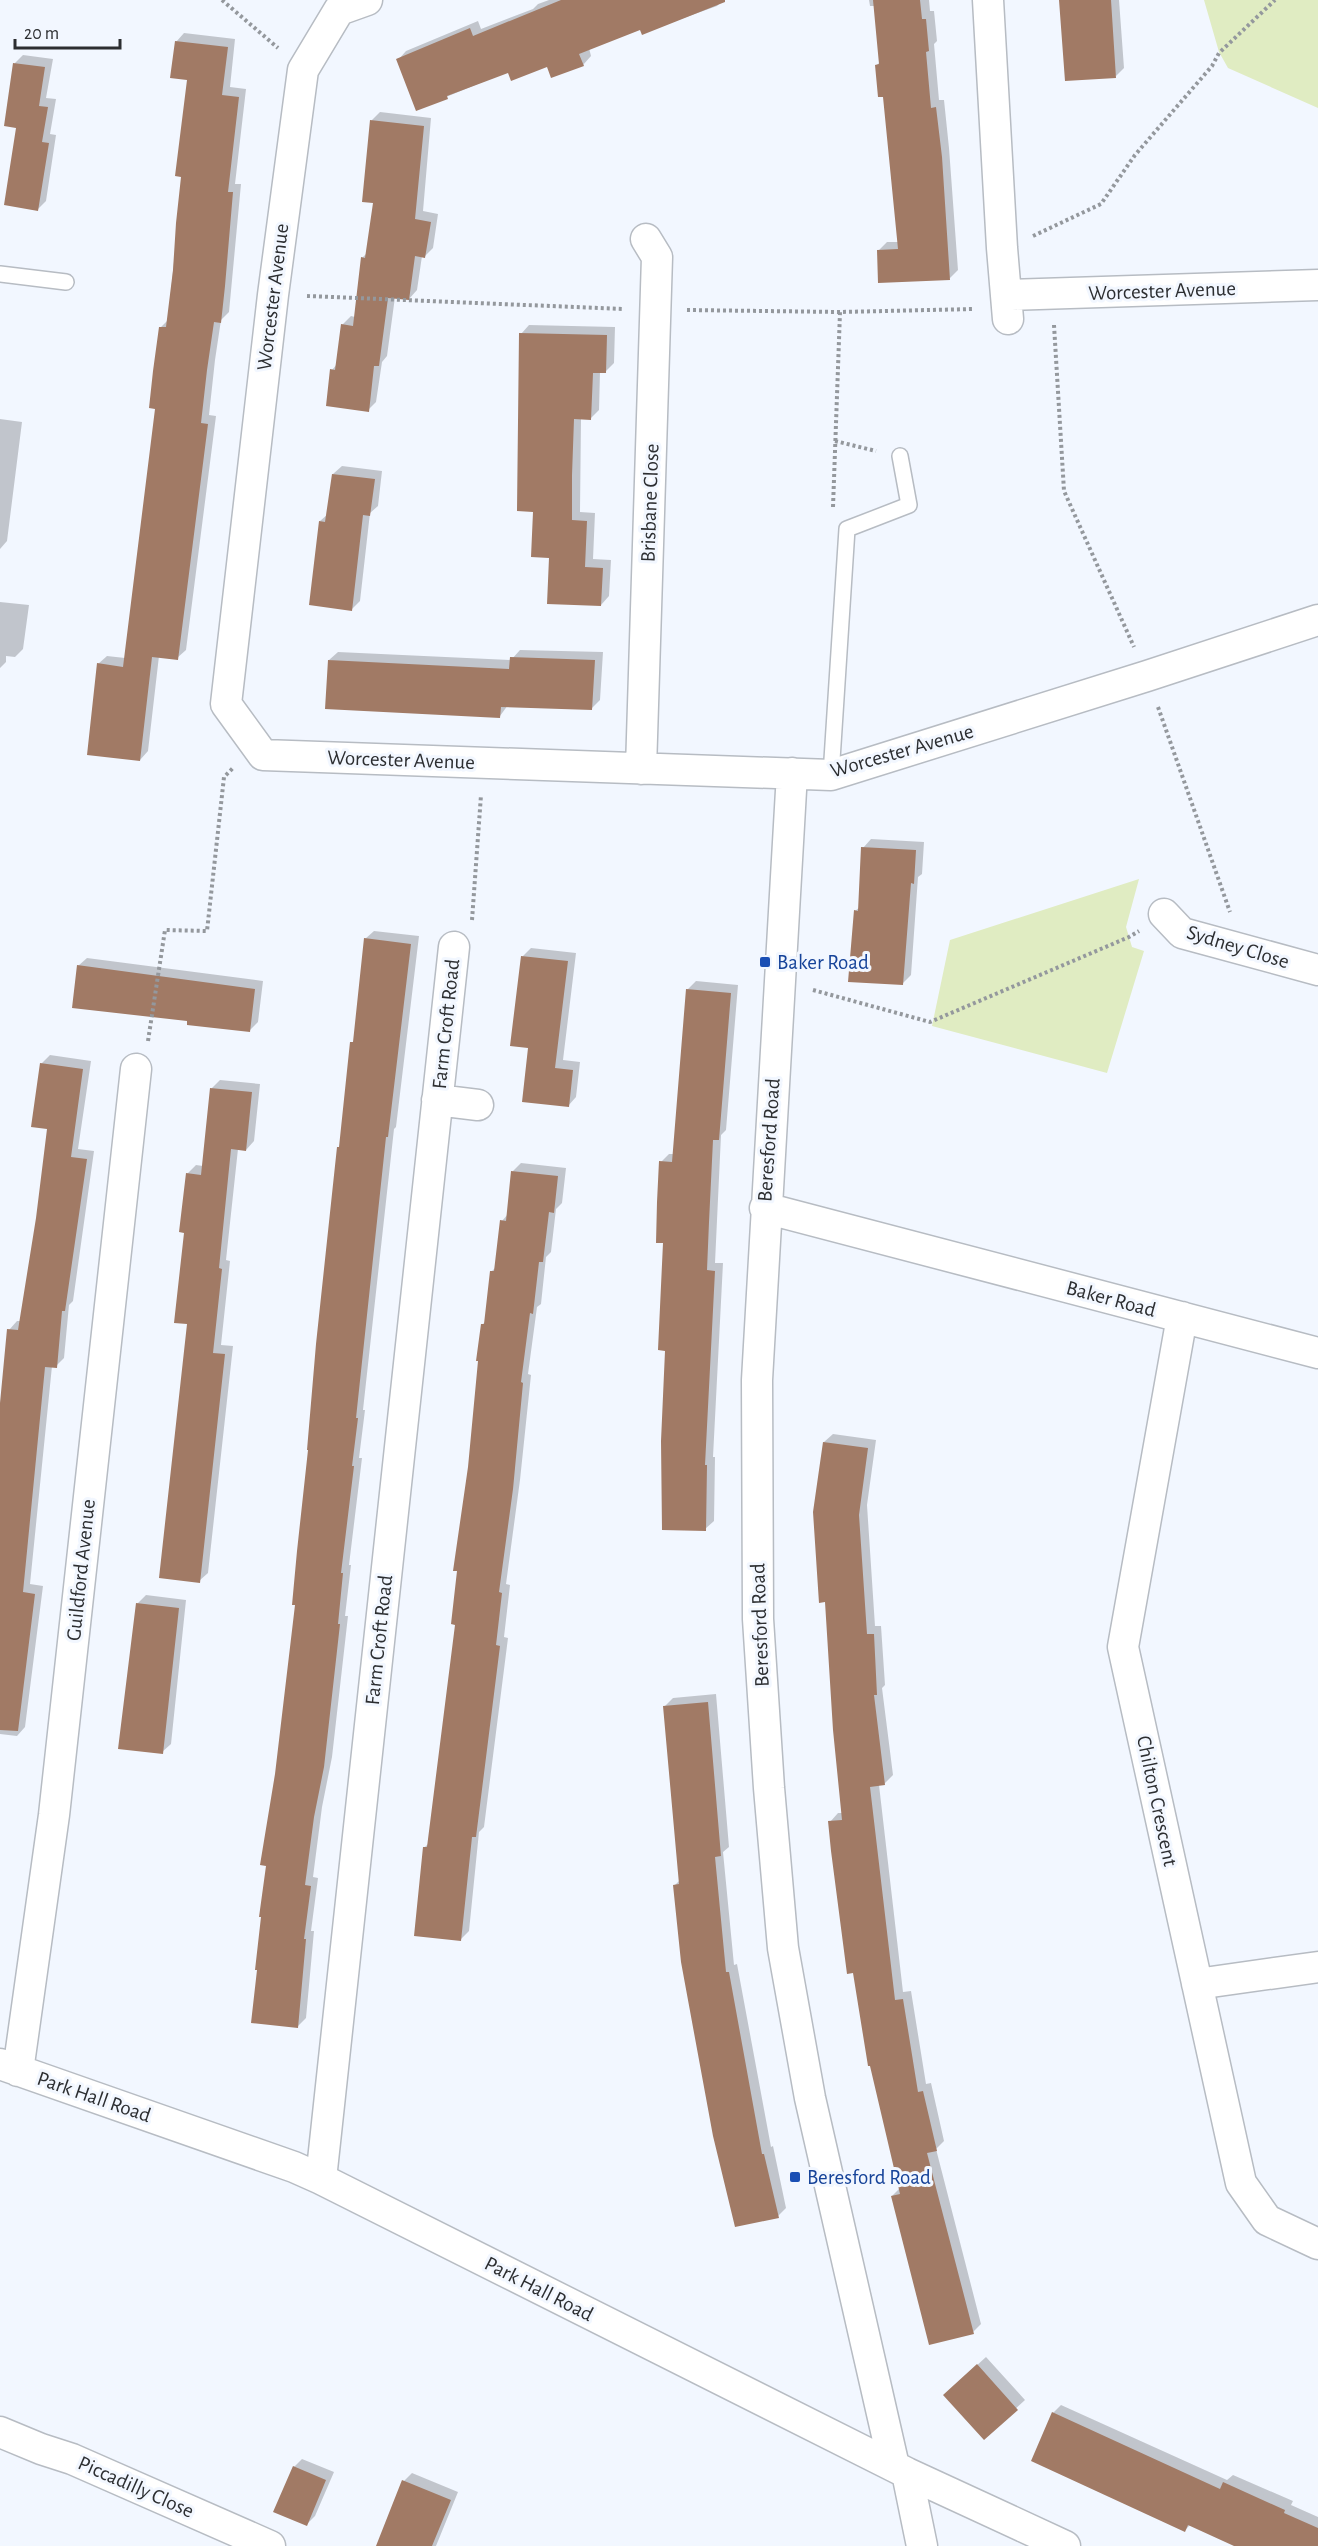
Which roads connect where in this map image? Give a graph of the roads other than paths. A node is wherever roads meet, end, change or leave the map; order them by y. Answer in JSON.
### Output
{"nodes":[{"id":1,"x":367,"y":0,"type":"edge"},
{"id":2,"x":988,"y":0,"type":"edge"},
{"id":3,"x":646,"y":239,"type":"dead end"},
{"id":4,"x":0,"y":274,"type":"edge"},
{"id":5,"x":66,"y":282,"type":"dead end"},
{"id":6,"x":1318,"y":285,"type":"edge"},
{"id":7,"x":900,"y":456,"type":"road end"},
{"id":8,"x":1318,"y":620,"type":"edge"},
{"id":9,"x":641,"y":769,"type":"junction"},
{"id":10,"x":792,"y":773,"type":"junction"},
{"id":11,"x":831,"y":775,"type":"junction"},
{"id":12,"x":1164,"y":914,"type":"road end"},
{"id":13,"x":454,"y":947,"type":"road end"},
{"id":14,"x":1318,"y":970,"type":"edge"},
{"id":15,"x":136,"y":1069,"type":"road end"},
{"id":16,"x":437,"y":1100,"type":"junction"},
{"id":17,"x":478,"y":1105,"type":"dead end"},
{"id":18,"x":765,"y":1208,"type":"junction"},
{"id":19,"x":1182,"y":1317,"type":"junction"},
{"id":20,"x":1318,"y":1353,"type":"edge"},
{"id":21,"x":1318,"y":1967,"type":"edge"},
{"id":22,"x":1197,"y":1984,"type":"junction"},
{"id":23,"x":9,"y":2067,"type":"edge"},
{"id":24,"x":321,"y":2179,"type":"junction"},
{"id":25,"x":1318,"y":2244,"type":"edge"},
{"id":26,"x":0,"y":2432,"type":"edge"},
{"id":27,"x":900,"y":2470,"type":"junction"},
{"id":28,"x":270,"y":2546,"type":"edge"},
{"id":29,"x":922,"y":2546,"type":"edge"},
{"id":30,"x":1065,"y":2546,"type":"edge"}],
"edges":[{"from":1,"to":9,"type":"street","name":"Worcester Avenue"},
{"from":2,"to":6,"type":"street","name":"Worcester Avenue"},
{"from":3,"to":9,"type":"street","name":"Brisbane Close"},
{"from":4,"to":5,"type":"lane"},
{"from":7,"to":11,"type":"lane"},
{"from":8,"to":11,"type":"street","name":"Worcester Avenue"},
{"from":9,"to":10,"type":"street","name":"Worcester Avenue"},
{"from":10,"to":11,"type":"street","name":"Worcester Avenue"},
{"from":10,"to":18,"type":"street","name":"Beresford Road"},
{"from":12,"to":14,"type":"street","name":"Sydney Close"},
{"from":13,"to":16,"type":"street","name":"Farm Croft Road"},
{"from":15,"to":23,"type":"street","name":"Guildford Avenue"},
{"from":16,"to":17,"type":"street","name":"Farm Croft Road"},
{"from":16,"to":24,"type":"street","name":"Farm Croft Road"},
{"from":18,"to":19,"type":"street","name":"Baker Road"},
{"from":18,"to":27,"type":"street","name":"Beresford Road"},
{"from":19,"to":20,"type":"street","name":"Baker Road"},
{"from":19,"to":22,"type":"street","name":"Chilton Crescent"},
{"from":21,"to":22,"type":"street"},
{"from":22,"to":25,"type":"street","name":"Chilton Crescent"},
{"from":23,"to":24,"type":"street","name":"Park Hall Road"},
{"from":24,"to":27,"type":"street","name":"Park Hall Road"},
{"from":26,"to":28,"type":"street","name":"Piccadilly Close"},
{"from":27,"to":29,"type":"street","name":"Beresford Road"},
{"from":27,"to":30,"type":"street","name":"Park Hall Road"}]}
